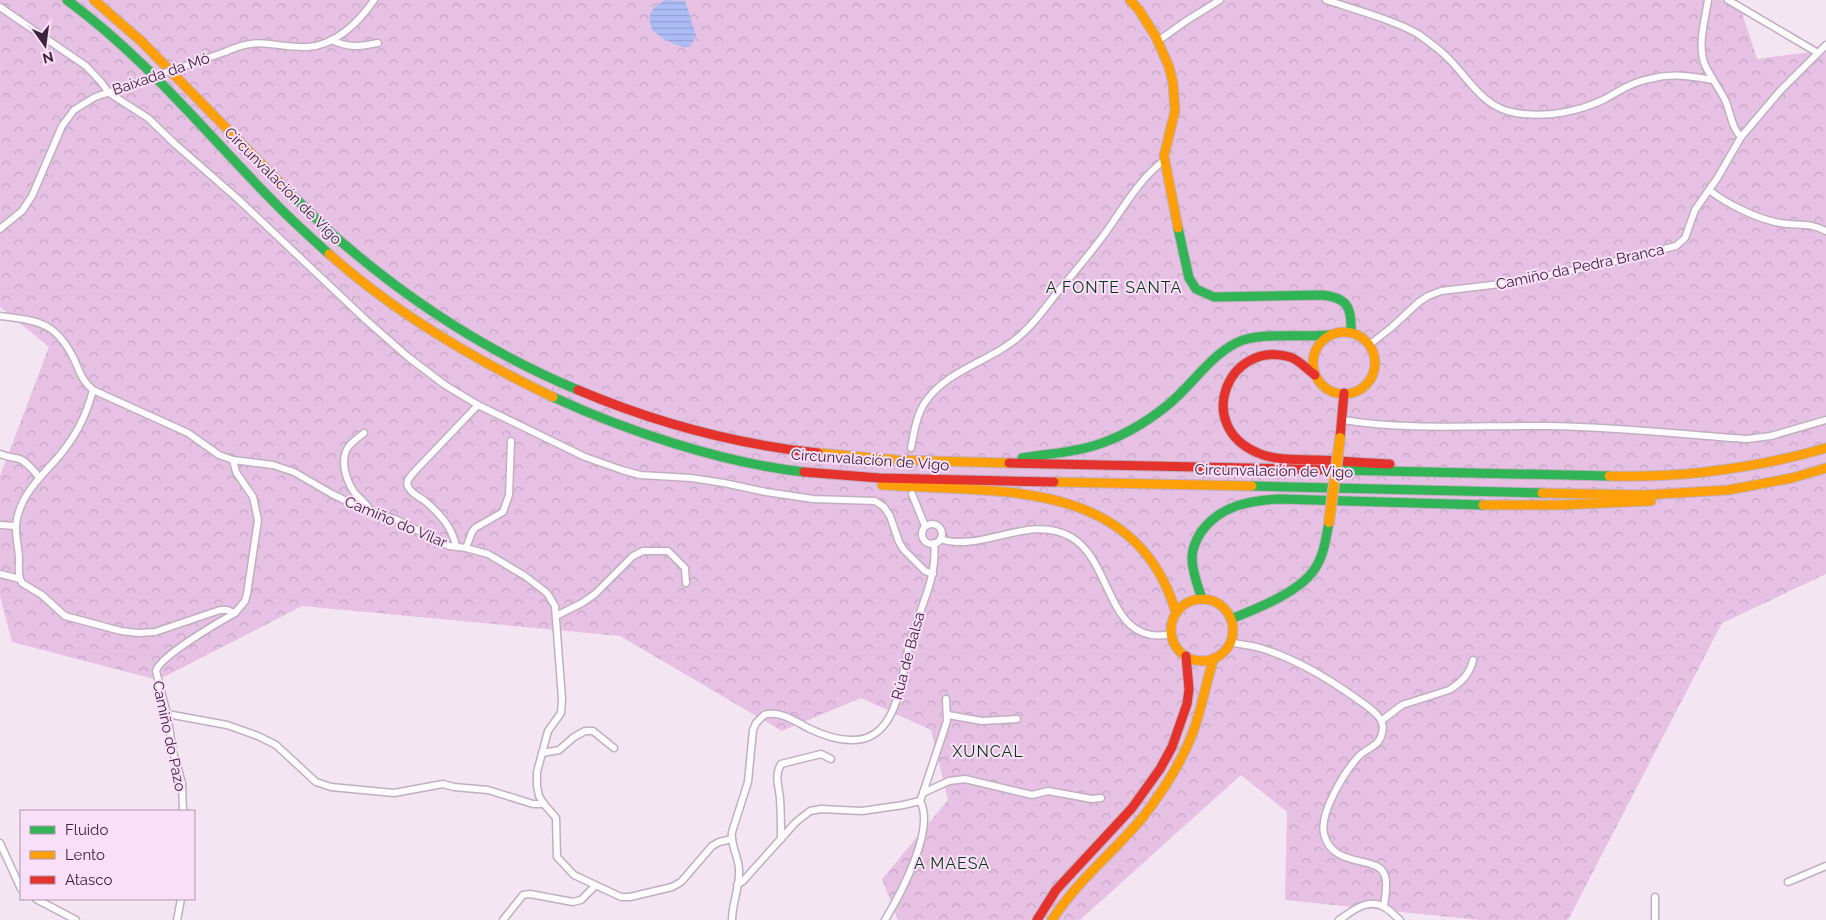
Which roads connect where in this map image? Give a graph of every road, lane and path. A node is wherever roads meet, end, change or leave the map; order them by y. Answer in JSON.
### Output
{"nodes":[{"id":1,"x":67,"y":0,"type":"edge"},
{"id":2,"x":94,"y":0,"type":"edge"},
{"id":3,"x":374,"y":0,"type":"edge"},
{"id":4,"x":1130,"y":0,"type":"edge"},
{"id":5,"x":1220,"y":0,"type":"edge"},
{"id":6,"x":1326,"y":0,"type":"edge"},
{"id":7,"x":1708,"y":0,"type":"edge"},
{"id":8,"x":1728,"y":0,"type":"edge"},
{"id":9,"x":0,"y":7,"type":"edge"},
{"id":10,"x":331,"y":40,"type":"junction"},
{"id":11,"x":1158,"y":41,"type":"junction"},
{"id":12,"x":378,"y":42,"type":"dead end"},
{"id":13,"x":1826,"y":45,"type":"edge"},
{"id":14,"x":1818,"y":53,"type":"junction"},
{"id":15,"x":1713,"y":80,"type":"junction"},
{"id":16,"x":109,"y":93,"type":"junction"},
{"id":17,"x":1741,"y":137,"type":"junction"},
{"id":18,"x":1162,"y":162,"type":"junction"},
{"id":19,"x":1709,"y":190,"type":"junction"},
{"id":20,"x":0,"y":229,"type":"edge"},
{"id":21,"x":1826,"y":231,"type":"edge"},
{"id":22,"x":0,"y":316,"type":"edge"},
{"id":23,"x":1351,"y":332,"type":"junction"},
{"id":24,"x":1330,"y":335,"type":"junction"},
{"id":25,"x":1369,"y":345,"type":"junction"},
{"id":26,"x":1315,"y":375,"type":"junction"},
{"id":27,"x":93,"y":390,"type":"junction"},
{"id":28,"x":1344,"y":393,"type":"junction"},
{"id":29,"x":478,"y":405,"type":"junction"},
{"id":30,"x":1342,"y":420,"type":"junction"},
{"id":31,"x":1826,"y":420,"type":"edge"},
{"id":32,"x":364,"y":433,"type":"dead end"},
{"id":33,"x":511,"y":441,"type":"dead end"},
{"id":34,"x":911,"y":448,"type":"tunnel mouth"},
{"id":35,"x":1826,"y":448,"type":"edge"},
{"id":36,"x":0,"y":454,"type":"edge"},
{"id":37,"x":233,"y":460,"type":"junction"},
{"id":38,"x":1007,"y":463,"type":"junction"},
{"id":39,"x":1826,"y":468,"type":"edge"},
{"id":40,"x":1433,"y":472,"type":"junction"},
{"id":41,"x":39,"y":476,"type":"junction"},
{"id":42,"x":855,"y":477,"type":"junction"},
{"id":43,"x":1728,"y":490,"type":"junction"},
{"id":44,"x":912,"y":494,"type":"dead end"},
{"id":45,"x":365,"y":510,"type":"junction"},
{"id":46,"x":0,"y":525,"type":"edge"},
{"id":47,"x":16,"y":526,"type":"junction"},
{"id":48,"x":925,"y":526,"type":"junction"},
{"id":49,"x":940,"y":539,"type":"junction"},
{"id":50,"x":934,"y":543,"type":"junction"},
{"id":51,"x":456,"y":546,"type":"junction"},
{"id":52,"x":466,"y":548,"type":"junction"},
{"id":53,"x":0,"y":574,"type":"edge"},
{"id":54,"x":933,"y":574,"type":"junction"},
{"id":55,"x":20,"y":579,"type":"junction"},
{"id":56,"x":686,"y":583,"type":"dead end"},
{"id":57,"x":1202,"y":599,"type":"junction"},
{"id":58,"x":235,"y":613,"type":"junction"},
{"id":59,"x":1176,"y":613,"type":"junction"},
{"id":60,"x":556,"y":616,"type":"junction"},
{"id":61,"x":1231,"y":619,"type":"junction"},
{"id":62,"x":1171,"y":634,"type":"junction"},
{"id":63,"x":1230,"y":642,"type":"junction"},
{"id":64,"x":1186,"y":656,"type":"junction"},
{"id":65,"x":1214,"y":658,"type":"junction"},
{"id":66,"x":1474,"y":660,"type":"dead end"},
{"id":67,"x":946,"y":699,"type":"dead end"},
{"id":68,"x":167,"y":714,"type":"junction"},
{"id":69,"x":948,"y":715,"type":"junction"},
{"id":70,"x":1017,"y":719,"type":"dead end"},
{"id":71,"x":1381,"y":722,"type":"junction"},
{"id":72,"x":614,"y":748,"type":"dead end"},
{"id":73,"x":542,"y":753,"type":"junction"},
{"id":74,"x":831,"y":759,"type":"dead end"},
{"id":75,"x":923,"y":793,"type":"junction"},
{"id":76,"x":1101,"y":798,"type":"dead end"},
{"id":77,"x":920,"y":801,"type":"junction"},
{"id":78,"x":544,"y":804,"type":"junction"},
{"id":79,"x":184,"y":810,"type":"edge"},
{"id":80,"x":732,"y":838,"type":"junction"},
{"id":81,"x":781,"y":839,"type":"junction"},
{"id":82,"x":0,"y":843,"type":"edge"},
{"id":83,"x":1826,"y":866,"type":"edge"},
{"id":84,"x":1788,"y":882,"type":"dead end"},
{"id":85,"x":737,"y":885,"type":"junction"},
{"id":86,"x":595,"y":886,"type":"junction"},
{"id":87,"x":20,"y":887,"type":"edge"},
{"id":88,"x":1655,"y":897,"type":"dead end"},
{"id":89,"x":38,"y":900,"type":"edge"},
{"id":90,"x":181,"y":900,"type":"edge"},
{"id":91,"x":1384,"y":906,"type":"junction"},
{"id":92,"x":76,"y":920,"type":"edge"},
{"id":93,"x":177,"y":920,"type":"edge"},
{"id":94,"x":503,"y":920,"type":"edge"},
{"id":95,"x":732,"y":920,"type":"edge"},
{"id":96,"x":885,"y":920,"type":"edge"},
{"id":97,"x":1037,"y":920,"type":"edge"},
{"id":98,"x":1052,"y":920,"type":"edge"},
{"id":99,"x":1339,"y":920,"type":"edge"},
{"id":100,"x":1400,"y":920,"type":"edge"},
{"id":101,"x":1656,"y":920,"type":"edge"}],
"edges":[{"from":1,"to":42,"type":"main road","name":"Circunvalación de Vigo"},
{"from":2,"to":38,"type":"main road","name":"Circunvalación de Vigo"},
{"from":3,"to":10,"type":"street","name":"Baixada da Mó"},
{"from":4,"to":11,"type":"main road"},
{"from":5,"to":11,"type":"street"},
{"from":6,"to":15,"type":"street"},
{"from":7,"to":15,"type":"street"},
{"from":8,"to":14,"type":"street"},
{"from":9,"to":16,"type":"street"},
{"from":10,"to":12,"type":"street"},
{"from":10,"to":16,"type":"street","name":"Baixada da Mó","bridge":true},
{"from":11,"to":18,"type":"main road"},
{"from":13,"to":14,"type":"street","name":"Camiño da Pedra Branca"},
{"from":14,"to":17,"type":"street","name":"Camiño da Pedra Branca"},
{"from":15,"to":17,"type":"street"},
{"from":16,"to":20,"type":"street","name":"Baixada da Mó"},
{"from":16,"to":29,"type":"street"},
{"from":17,"to":19,"type":"street","name":"Camiño da Pedra Branca"},
{"from":18,"to":23,"type":"main road"},
{"from":18,"to":34,"type":"street"},
{"from":19,"to":21,"type":"street"},
{"from":19,"to":25,"type":"street","name":"Camiño da Pedra Branca"},
{"from":22,"to":27,"type":"street"},
{"from":23,"to":24,"type":"main road"},
{"from":23,"to":25,"type":"main road"},
{"from":24,"to":26,"type":"main road"},
{"from":24,"to":38,"type":"main road"},
{"from":25,"to":28,"type":"main road"},
{"from":26,"to":28,"type":"main road"},
{"from":26,"to":40,"type":"main road"},
{"from":27,"to":37,"type":"street","name":"Camiño do Vilar"},
{"from":27,"to":41,"type":"street"},
{"from":28,"to":30,"type":"main road"},
{"from":29,"to":51,"type":"street"},
{"from":29,"to":54,"type":"street"},
{"from":30,"to":31,"type":"street"},
{"from":30,"to":61,"type":"main road","bridge":true},
{"from":32,"to":45,"type":"street"},
{"from":33,"to":52,"type":"street"},
{"from":35,"to":40,"type":"main road","name":"Circunvalación de Vigo"},
{"from":36,"to":41,"type":"street"},
{"from":37,"to":45,"type":"street","name":"Camiño do Vilar"},
{"from":37,"to":58,"type":"street"},
{"from":38,"to":40,"type":"main road","name":"Circunvalación de Vigo"},
{"from":39,"to":43,"type":"main road","name":"Circunvalación de Vigo"},
{"from":41,"to":47,"type":"street"},
{"from":42,"to":43,"type":"main road","name":"Circunvalación de Vigo"},
{"from":42,"to":59,"type":"main road"},
{"from":43,"to":57,"type":"main road"},
{"from":44,"to":48,"type":"street"},
{"from":45,"to":51,"type":"street","name":"Camiño do Vilar"},
{"from":46,"to":47,"type":"street"},
{"from":47,"to":55,"type":"street"},
{"from":48,"to":49,"type":"street"},
{"from":48,"to":50,"type":"street"},
{"from":49,"to":50,"type":"street"},
{"from":49,"to":62,"type":"street"},
{"from":50,"to":54,"type":"street","name":"Rúa de Balsa"},
{"from":51,"to":52,"type":"street","name":"Camiño do Vilar"},
{"from":52,"to":60,"type":"street","name":"Camiño do Vilar"},
{"from":53,"to":55,"type":"street"},
{"from":54,"to":80,"type":"street","name":"Rúa de Balsa"},
{"from":55,"to":58,"type":"street"},
{"from":56,"to":60,"type":"street"},
{"from":57,"to":59,"type":"main road"},
{"from":57,"to":61,"type":"main road"},
{"from":58,"to":68,"type":"street","name":"Camiño do Pazo"},
{"from":59,"to":62,"type":"main road"},
{"from":60,"to":73,"type":"street","name":"Camiño do Vilar"},
{"from":61,"to":63,"type":"main road"},
{"from":62,"to":64,"type":"main road"},
{"from":63,"to":65,"type":"main road"},
{"from":63,"to":71,"type":"street"},
{"from":64,"to":65,"type":"main road"},
{"from":64,"to":97,"type":"main road"},
{"from":65,"to":98,"type":"main road"},
{"from":66,"to":71,"type":"street"},
{"from":67,"to":69,"type":"street"},
{"from":68,"to":78,"type":"street"},
{"from":68,"to":79,"type":"street","name":"Camiño do Pazo"},
{"from":69,"to":70,"type":"street"},
{"from":69,"to":75,"type":"street"},
{"from":71,"to":91,"type":"street"},
{"from":72,"to":73,"type":"street"},
{"from":73,"to":78,"type":"street","name":"Camiño do Vilar"},
{"from":74,"to":81,"type":"street"},
{"from":75,"to":76,"type":"street"},
{"from":75,"to":77,"type":"street"},
{"from":77,"to":81,"type":"street"},
{"from":77,"to":96,"type":"street"},
{"from":78,"to":86,"type":"street","name":"Camiño do Vilar"},
{"from":80,"to":85,"type":"street","name":"Rúa de Balsa"},
{"from":80,"to":86,"type":"street","name":"Camiño do Vilar"},
{"from":81,"to":85,"type":"street"},
{"from":82,"to":87,"type":"street"},
{"from":83,"to":84,"type":"street"},
{"from":85,"to":95,"type":"street","name":"Rúa de Balsa"},
{"from":86,"to":94,"type":"street"},
{"from":88,"to":101,"type":"street"},
{"from":89,"to":92,"type":"street"},
{"from":90,"to":93,"type":"street"},
{"from":91,"to":99,"type":"street"},
{"from":91,"to":100,"type":"street"}]}
